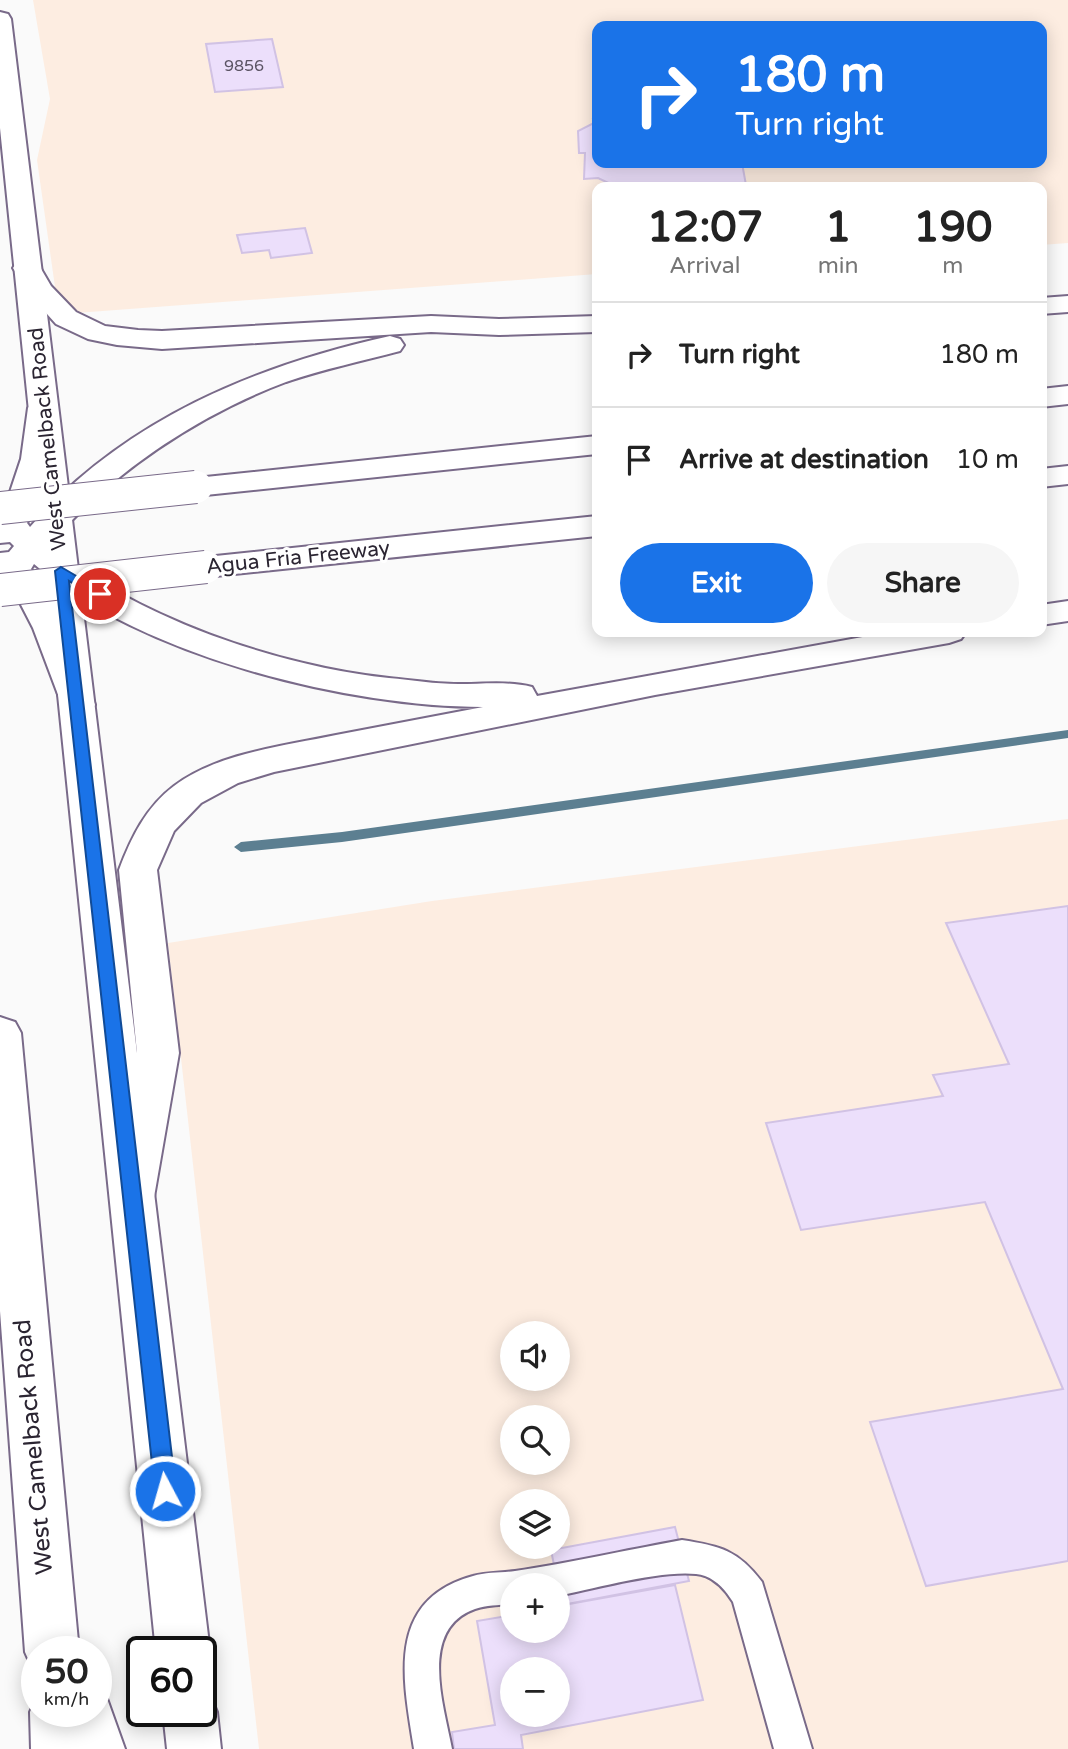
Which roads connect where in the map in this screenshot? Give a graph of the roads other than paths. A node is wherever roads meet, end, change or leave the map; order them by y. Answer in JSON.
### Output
{"nodes":[{"id":1,"x":0,"y":19,"type":"edge"},
{"id":2,"x":27,"y":268,"type":"junction"},
{"id":3,"x":1068,"y":304,"type":"edge"},
{"id":4,"x":1047,"y":306,"type":"edge"},
{"id":5,"x":592,"y":324,"type":"edge"},
{"id":6,"x":499,"y":327,"type":"junction"},
{"id":7,"x":1068,"y":395,"type":"edge"},
{"id":8,"x":1047,"y":397,"type":"edge"},
{"id":9,"x":43,"y":408,"type":"junction"},
{"id":10,"x":592,"y":446,"type":"edge"},
{"id":11,"x":1068,"y":475,"type":"edge"},
{"id":12,"x":1047,"y":477,"type":"edge"},
{"id":13,"x":55,"y":519,"type":"junction"},
{"id":14,"x":592,"y":527,"type":"edge"},
{"id":15,"x":6,"y":549,"type":"edge"},
{"id":16,"x":61,"y":571,"type":"junction"},
{"id":17,"x":1068,"y":611,"type":"edge"},
{"id":18,"x":1047,"y":614,"type":"edge"},
{"id":19,"x":921,"y":637,"type":"edge"},
{"id":20,"x":655,"y":684,"type":"junction"},
{"id":21,"x":77,"y":705,"type":"junction"},
{"id":22,"x":0,"y":1033,"type":"edge"},
{"id":23,"x":132,"y":1197,"type":"junction"},
{"id":24,"x":570,"y":1577,"type":"edge"},
{"id":25,"x":44,"y":1580,"type":"junction"},
{"id":26,"x":500,"y":1589,"type":"edge"},
{"id":27,"x":50,"y":1636,"type":"edge"},
{"id":28,"x":62,"y":1636,"type":"edge"},
{"id":29,"x":181,"y":1636,"type":"edge"},
{"id":30,"x":57,"y":1727,"type":"edge"},
{"id":31,"x":91,"y":1727,"type":"edge"},
{"id":32,"x":192,"y":1727,"type":"edge"},
{"id":33,"x":58,"y":1749,"type":"edge"},
{"id":34,"x":98,"y":1749,"type":"edge"},
{"id":35,"x":194,"y":1749,"type":"edge"},
{"id":36,"x":433,"y":1749,"type":"edge"},
{"id":37,"x":793,"y":1749,"type":"edge"}],
"edges":[{"from":1,"to":2,"type":"main road","name":"West Camelback Road"},
{"from":2,"to":6,"type":"main road"},
{"from":2,"to":9,"type":"main road","name":"West Camelback Road"},
{"from":3,"to":4,"type":"main road"},
{"from":5,"to":6,"type":"main road"},
{"from":6,"to":13,"type":"main road"},
{"from":7,"to":8,"type":"main road"},
{"from":9,"to":13,"type":"main road","name":"West Camelback Road"},
{"from":9,"to":15,"type":"main road"},
{"from":10,"to":15,"type":"main road","bridge":true},
{"from":11,"to":12,"type":"main road"},
{"from":13,"to":15,"type":"main road"},
{"from":13,"to":16,"type":"main road","name":"West Camelback Road"},
{"from":14,"to":15,"type":"main road","name":"Agua Fria Freeway","bridge":true},
{"from":15,"to":16,"type":"main road"},
{"from":15,"to":21,"type":"main road"},
{"from":16,"to":20,"type":"main road"},
{"from":16,"to":21,"type":"main road","name":"West Camelback Road"},
{"from":17,"to":18,"type":"main road"},
{"from":19,"to":20,"type":"main road"},
{"from":20,"to":23,"type":"main road"},
{"from":21,"to":23,"type":"main road","name":"West Camelback Road"},
{"from":22,"to":25,"type":"main road","name":"West Camelback Road"},
{"from":23,"to":29,"type":"main road","name":"West Camelback Road"},
{"from":24,"to":37,"type":"lane"},
{"from":25,"to":27,"type":"main road","name":"West Camelback Road"},
{"from":25,"to":28,"type":"main road"},
{"from":26,"to":36,"type":"lane"},
{"from":30,"to":33,"type":"main road"},
{"from":31,"to":34,"type":"main road"},
{"from":32,"to":35,"type":"main road"}]}
